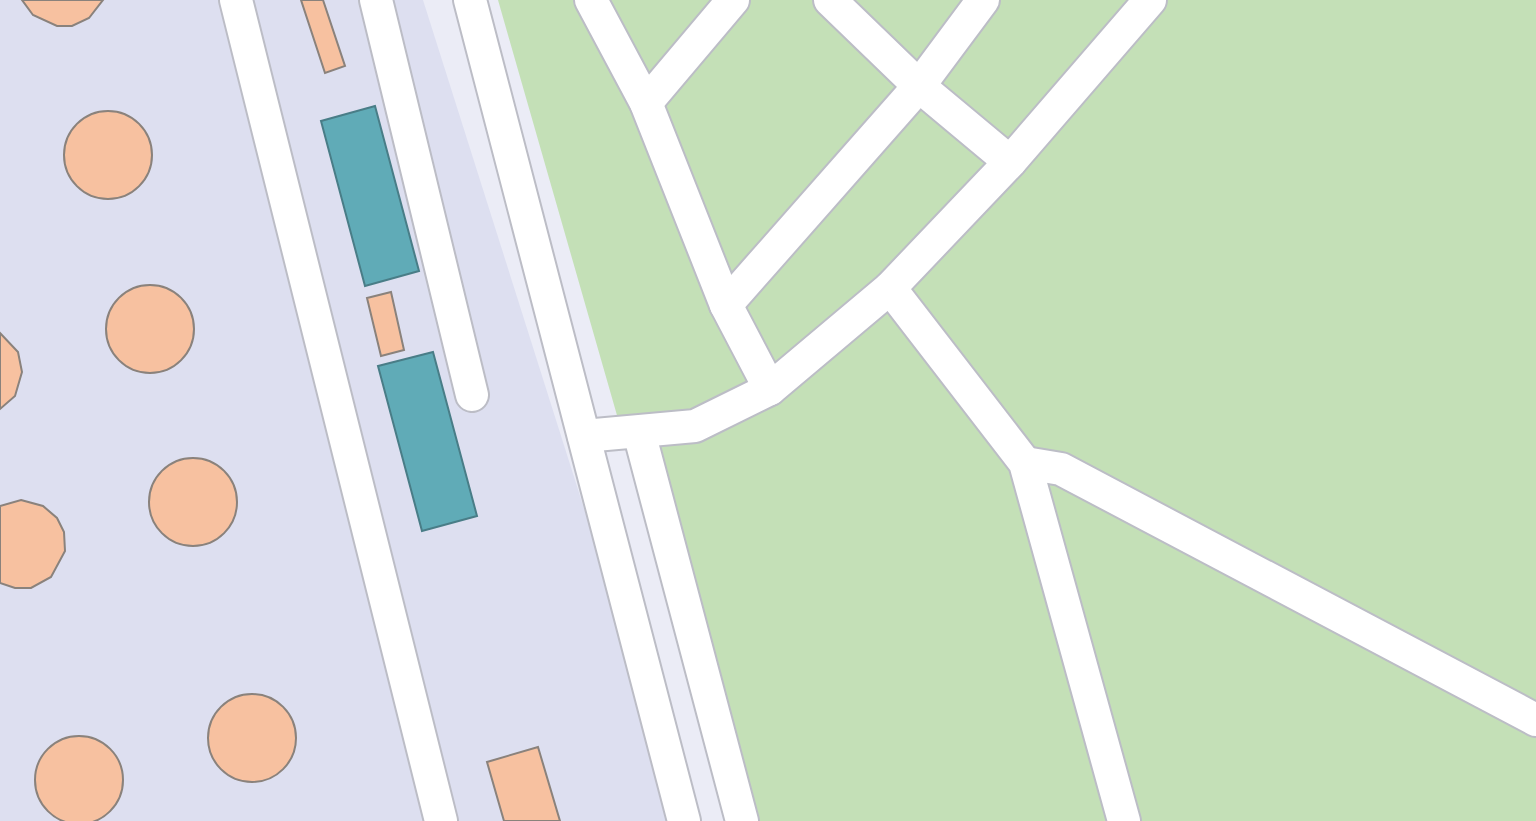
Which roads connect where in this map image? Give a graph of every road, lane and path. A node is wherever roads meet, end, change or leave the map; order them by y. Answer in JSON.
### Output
{"nodes":[{"id":1,"x":236,"y":0,"type":"edge"},
{"id":2,"x":376,"y":0,"type":"edge"},
{"id":3,"x":470,"y":0,"type":"edge"},
{"id":4,"x":591,"y":0,"type":"edge"},
{"id":5,"x":733,"y":0,"type":"edge"},
{"id":6,"x":830,"y":0,"type":"edge"},
{"id":7,"x":983,"y":0,"type":"edge"},
{"id":8,"x":1150,"y":0,"type":"edge"},
{"id":9,"x":919,"y":86,"type":"junction"},
{"id":10,"x":646,"y":103,"type":"junction"},
{"id":11,"x":1010,"y":162,"type":"junction"},
{"id":12,"x":890,"y":288,"type":"junction"},
{"id":13,"x":726,"y":305,"type":"junction"},
{"id":14,"x":770,"y":389,"type":"junction"},
{"id":15,"x":472,"y":395,"type":"dead end"},
{"id":16,"x":639,"y":432,"type":"junction"},
{"id":17,"x":584,"y":436,"type":"junction"},
{"id":18,"x":1025,"y":463,"type":"junction"},
{"id":19,"x":1536,"y":720,"type":"edge"},
{"id":20,"x":441,"y":821,"type":"edge"},
{"id":21,"x":684,"y":821,"type":"edge"},
{"id":22,"x":742,"y":821,"type":"edge"},
{"id":23,"x":1124,"y":821,"type":"edge"}],
"edges":[{"from":1,"to":20,"type":"street"},
{"from":2,"to":15,"type":"street"},
{"from":3,"to":17,"type":"street"},
{"from":4,"to":10,"type":"street"},
{"from":5,"to":10,"type":"street"},
{"from":6,"to":9,"type":"street"},
{"from":7,"to":9,"type":"street"},
{"from":8,"to":11,"type":"street"},
{"from":9,"to":11,"type":"street"},
{"from":9,"to":13,"type":"street"},
{"from":10,"to":13,"type":"street"},
{"from":11,"to":12,"type":"street"},
{"from":12,"to":14,"type":"street"},
{"from":12,"to":18,"type":"street"},
{"from":13,"to":14,"type":"street"},
{"from":14,"to":16,"type":"street"},
{"from":16,"to":17,"type":"street"},
{"from":16,"to":22,"type":"street"},
{"from":17,"to":21,"type":"street"},
{"from":18,"to":19,"type":"street"},
{"from":18,"to":23,"type":"street"}]}
